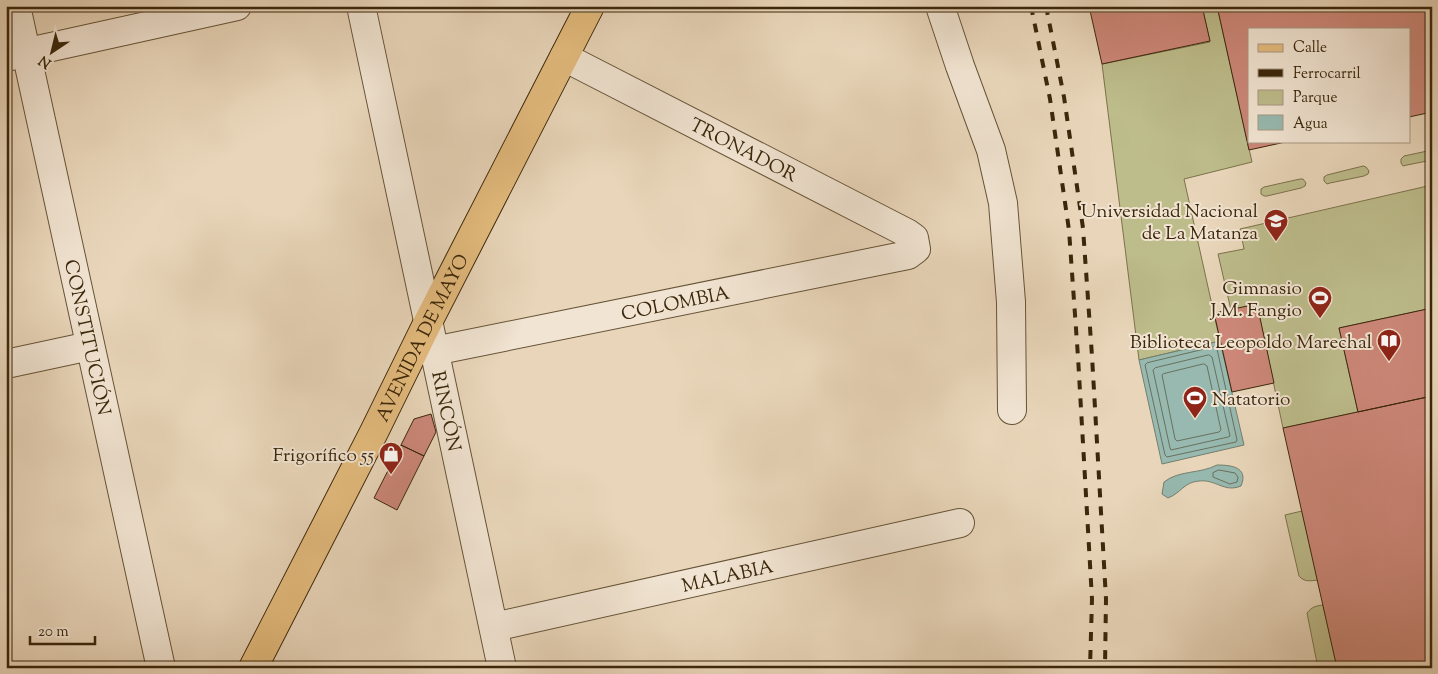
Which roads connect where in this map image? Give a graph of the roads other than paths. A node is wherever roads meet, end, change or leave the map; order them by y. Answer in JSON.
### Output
{"nodes":[{"id":1,"x":16,"y":6,"type":"edge"},
{"id":2,"x":237,"y":6,"type":"edge"},
{"id":3,"x":361,"y":6,"type":"edge"},
{"id":4,"x":590,"y":6,"type":"edge"},
{"id":5,"x":940,"y":6,"type":"edge"},
{"id":6,"x":16,"y":54,"type":"edge"},
{"id":7,"x":564,"y":57,"type":"junction"},
{"id":8,"x":916,"y":249,"type":"joint"},
{"id":9,"x":428,"y":322,"type":"junction"},
{"id":10,"x":90,"y":346,"type":"junction"},
{"id":11,"x":434,"y":351,"type":"junction"},
{"id":12,"x":6,"y":364,"type":"edge"},
{"id":13,"x":1012,"y":410,"type":"dead end"},
{"id":14,"x":960,"y":523,"type":"dead end"},
{"id":15,"x":494,"y":627,"type":"junction"},
{"id":16,"x":161,"y":668,"type":"edge"},
{"id":17,"x":253,"y":668,"type":"edge"},
{"id":18,"x":502,"y":668,"type":"edge"}],
"edges":[{"from":1,"to":6,"type":"street","name":"CONSTITUCIÓN"},
{"from":2,"to":6,"type":"street"},
{"from":3,"to":9,"type":"street","name":"RINCÓN"},
{"from":4,"to":7,"type":"main road","name":"AVENIDA DE MAYO"},
{"from":5,"to":13,"type":"street"},
{"from":6,"to":10,"type":"street","name":"CONSTITUCIÓN"},
{"from":7,"to":8,"type":"street","name":"TRONADOR"},
{"from":7,"to":9,"type":"main road","name":"AVENIDA DE MAYO"},
{"from":8,"to":11,"type":"street","name":"COLOMBIA"},
{"from":9,"to":11,"type":"street","name":"RINCÓN"},
{"from":9,"to":17,"type":"main road","name":"AVENIDA DE MAYO"},
{"from":10,"to":12,"type":"street"},
{"from":10,"to":16,"type":"street","name":"CONSTITUCIÓN"},
{"from":11,"to":15,"type":"street","name":"RINCÓN"},
{"from":14,"to":15,"type":"street","name":"MALABIA"},
{"from":15,"to":18,"type":"street","name":"RINCÓN"}]}
